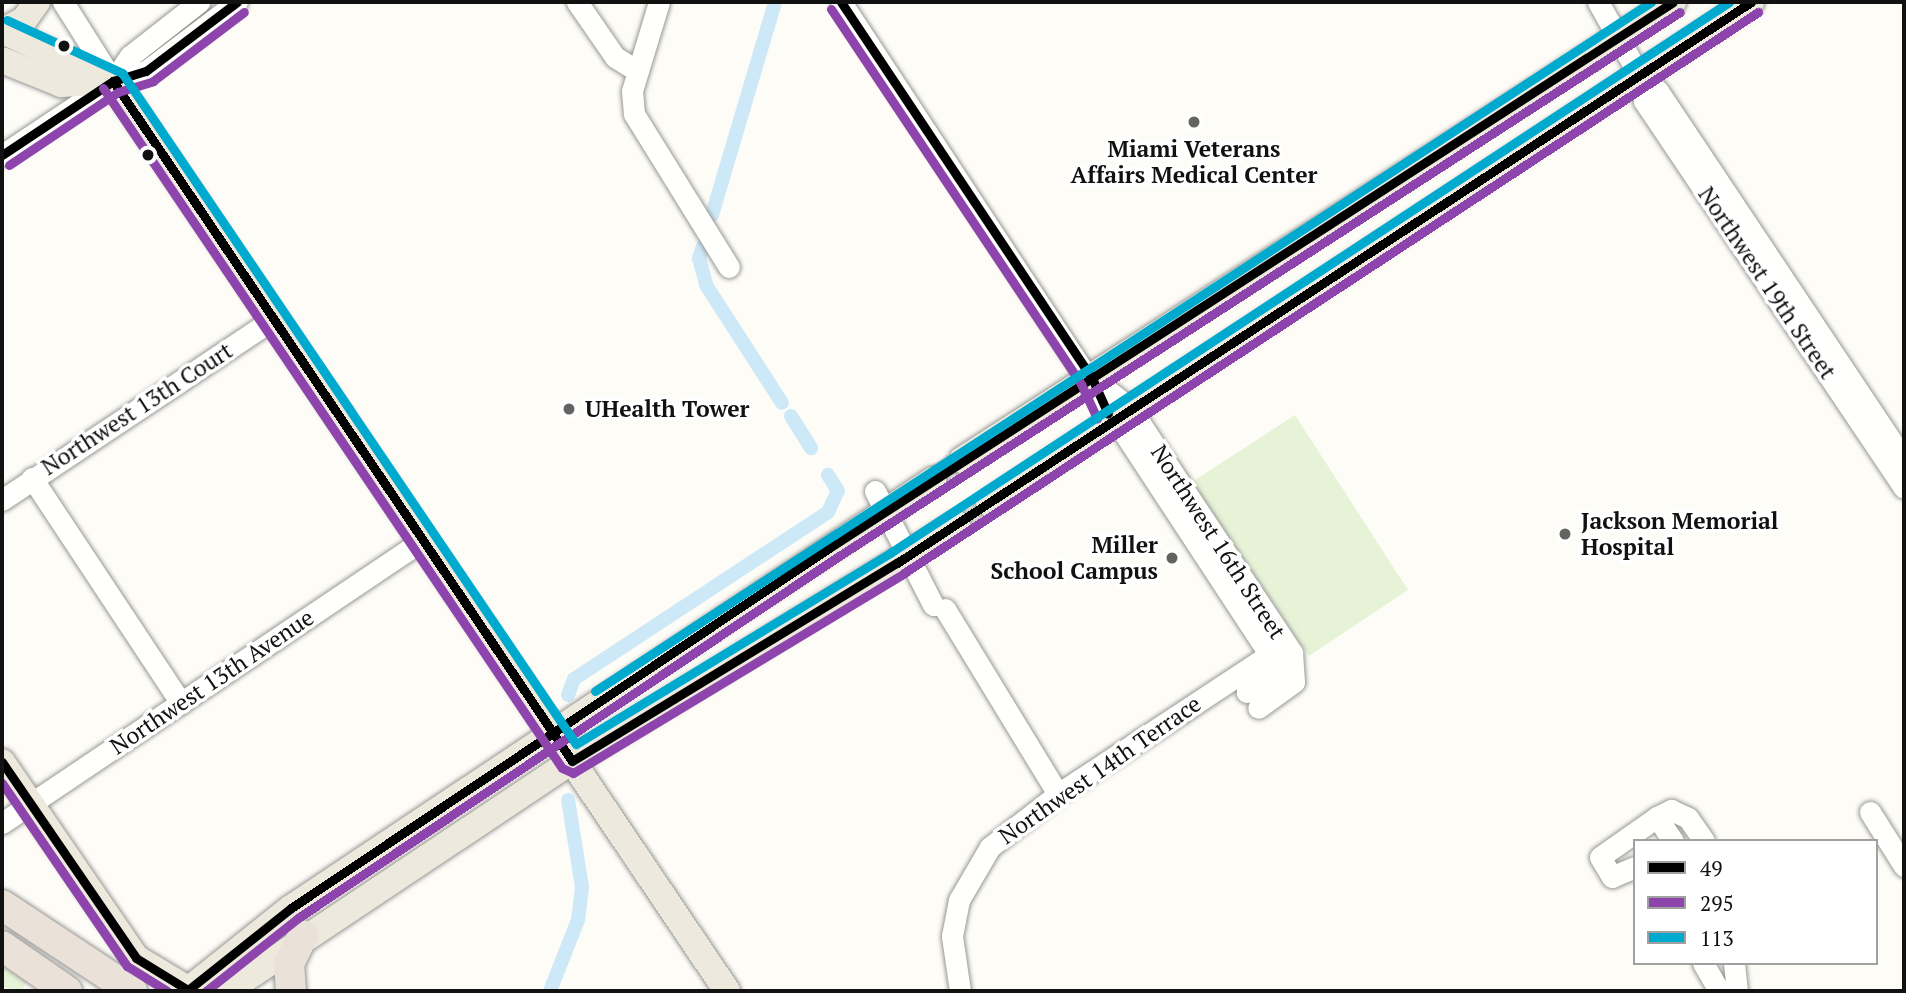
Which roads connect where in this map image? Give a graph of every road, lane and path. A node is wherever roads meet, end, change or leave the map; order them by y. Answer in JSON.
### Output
{"nodes":[{"id":1,"x":37,"y":2,"type":"edge"},
{"id":2,"x":63,"y":2,"type":"edge"},
{"id":3,"x":200,"y":2,"type":"edge"},
{"id":4,"x":237,"y":2,"type":"edge"},
{"id":5,"x":577,"y":2,"type":"edge"},
{"id":6,"x":659,"y":2,"type":"edge"},
{"id":7,"x":841,"y":2,"type":"edge"},
{"id":8,"x":1598,"y":2,"type":"edge"},
{"id":9,"x":1673,"y":2,"type":"edge"},
{"id":10,"x":1751,"y":2,"type":"edge"},
{"id":11,"x":2,"y":31,"type":"edge"},
{"id":12,"x":1619,"y":37,"type":"junction"},
{"id":13,"x":2,"y":60,"type":"edge"},
{"id":14,"x":637,"y":71,"type":"junction"},
{"id":15,"x":1639,"y":75,"type":"junction"},
{"id":16,"x":113,"y":81,"type":"junction"},
{"id":17,"x":2,"y":155,"type":"edge"},
{"id":18,"x":729,"y":267,"type":"dead end"},
{"id":19,"x":274,"y":319,"type":"junction"},
{"id":20,"x":1092,"y":378,"type":"junction"},
{"id":21,"x":1121,"y":415,"type":"junction"},
{"id":22,"x":962,"y":460,"type":"tunnel mouth"},
{"id":23,"x":1904,"y":460,"type":"edge"},
{"id":24,"x":32,"y":478,"type":"junction"},
{"id":25,"x":933,"y":480,"type":"tunnel mouth"},
{"id":26,"x":1904,"y":488,"type":"edge"},
{"id":27,"x":2,"y":500,"type":"edge"},
{"id":28,"x":881,"y":500,"type":"junction"},
{"id":29,"x":989,"y":503,"type":"tunnel mouth"},
{"id":30,"x":957,"y":524,"type":"tunnel mouth"},
{"id":31,"x":423,"y":540,"type":"junction"},
{"id":32,"x":907,"y":557,"type":"junction"},
{"id":33,"x":1269,"y":655,"type":"junction"},
{"id":34,"x":181,"y":703,"type":"junction"},
{"id":35,"x":554,"y":733,"type":"junction"},
{"id":36,"x":572,"y":761,"type":"junction"},
{"id":37,"x":2,"y":762,"type":"edge"},
{"id":38,"x":1058,"y":794,"type":"junction"},
{"id":39,"x":31,"y":804,"type":"junction"},
{"id":40,"x":1870,"y":813,"type":"dead end"},
{"id":41,"x":1657,"y":817,"type":"junction"},
{"id":42,"x":2,"y":823,"type":"edge"},
{"id":43,"x":1672,"y":839,"type":"edge"},
{"id":44,"x":1702,"y":839,"type":"edge"},
{"id":45,"x":1904,"y":866,"type":"edge"},
{"id":46,"x":1633,"y":868,"type":"edge"},
{"id":47,"x":2,"y":905,"type":"edge"},
{"id":48,"x":303,"y":935,"type":"junction"},
{"id":49,"x":2,"y":947,"type":"edge"},
{"id":50,"x":1704,"y":965,"type":"edge"},
{"id":51,"x":1734,"y":965,"type":"edge"},
{"id":52,"x":67,"y":991,"type":"edge"},
{"id":53,"x":132,"y":991,"type":"edge"},
{"id":54,"x":189,"y":991,"type":"edge"},
{"id":55,"x":227,"y":991,"type":"edge"},
{"id":56,"x":291,"y":991,"type":"edge"},
{"id":57,"x":727,"y":991,"type":"edge"},
{"id":58,"x":960,"y":991,"type":"edge"},
{"id":59,"x":1719,"y":991,"type":"edge"},
{"id":60,"x":1737,"y":991,"type":"edge"}],
"edges":[{"from":1,"to":11,"type":"main road"},
{"from":2,"to":16,"type":"street"},
{"from":3,"to":16,"type":"street"},
{"from":4,"to":16,"type":"street"},
{"from":5,"to":14,"type":"street"},
{"from":6,"to":14,"type":"street"},
{"from":7,"to":20,"type":"street","name":"Northwest 16th Street"},
{"from":8,"to":12,"type":"street","name":"Northwest 19th Street"},
{"from":9,"to":12,"type":"main road"},
{"from":10,"to":15,"type":"main road"},
{"from":11,"to":16,"type":"main road"},
{"from":12,"to":15,"type":"street","name":"Northwest 19th Street"},
{"from":12,"to":20,"type":"main road"},
{"from":13,"to":16,"type":"main road"},
{"from":14,"to":18,"type":"street"},
{"from":15,"to":21,"type":"main road"},
{"from":15,"to":23,"type":"street","name":"Northwest 19th Street"},
{"from":15,"to":26,"type":"street","name":"Northwest 19th Street"},
{"from":16,"to":17,"type":"street"},
{"from":16,"to":19,"type":"main road"},
{"from":19,"to":24,"type":"street","name":"Northwest 13th Court"},
{"from":19,"to":31,"type":"main road"},
{"from":20,"to":21,"type":"street","name":"Northwest 16th Street"},
{"from":20,"to":22,"type":"main road"},
{"from":21,"to":29,"type":"main road"},
{"from":21,"to":33,"type":"street","name":"Northwest 16th Street"},
{"from":21,"to":33,"type":"street","name":"Northwest 16th Street"},
{"from":24,"to":27,"type":"street","name":"Northwest 13th Court"},
{"from":24,"to":34,"type":"street"},
{"from":25,"to":28,"type":"main road"},
{"from":28,"to":32,"type":"street"},
{"from":28,"to":35,"type":"main road"},
{"from":30,"to":32,"type":"main road"},
{"from":31,"to":34,"type":"street","name":"Northwest 13th Avenue"},
{"from":31,"to":35,"type":"main road"},
{"from":32,"to":36,"type":"main road"},
{"from":32,"to":38,"type":"street"},
{"from":33,"to":38,"type":"street","name":"Northwest 14th Terrace"},
{"from":34,"to":39,"type":"street","name":"Northwest 13th Avenue"},
{"from":35,"to":36,"type":"main road"},
{"from":35,"to":54,"type":"main road"},
{"from":36,"to":48,"type":"main road"},
{"from":36,"to":57,"type":"main road"},
{"from":37,"to":39,"type":"main road"},
{"from":38,"to":58,"type":"street","name":"Northwest 14th Terrace"},
{"from":39,"to":42,"type":"street","name":"Northwest 13th Avenue"},
{"from":39,"to":54,"type":"main road"},
{"from":40,"to":45,"type":"street"},
{"from":41,"to":43,"type":"street"},
{"from":41,"to":44,"type":"street"},
{"from":41,"to":46,"type":"street"},
{"from":47,"to":53,"type":"highway"},
{"from":48,"to":55,"type":"main road"},
{"from":48,"to":56,"type":"highway"},
{"from":49,"to":52,"type":"highway"},
{"from":50,"to":59,"type":"street"},
{"from":51,"to":60,"type":"street"}]}
